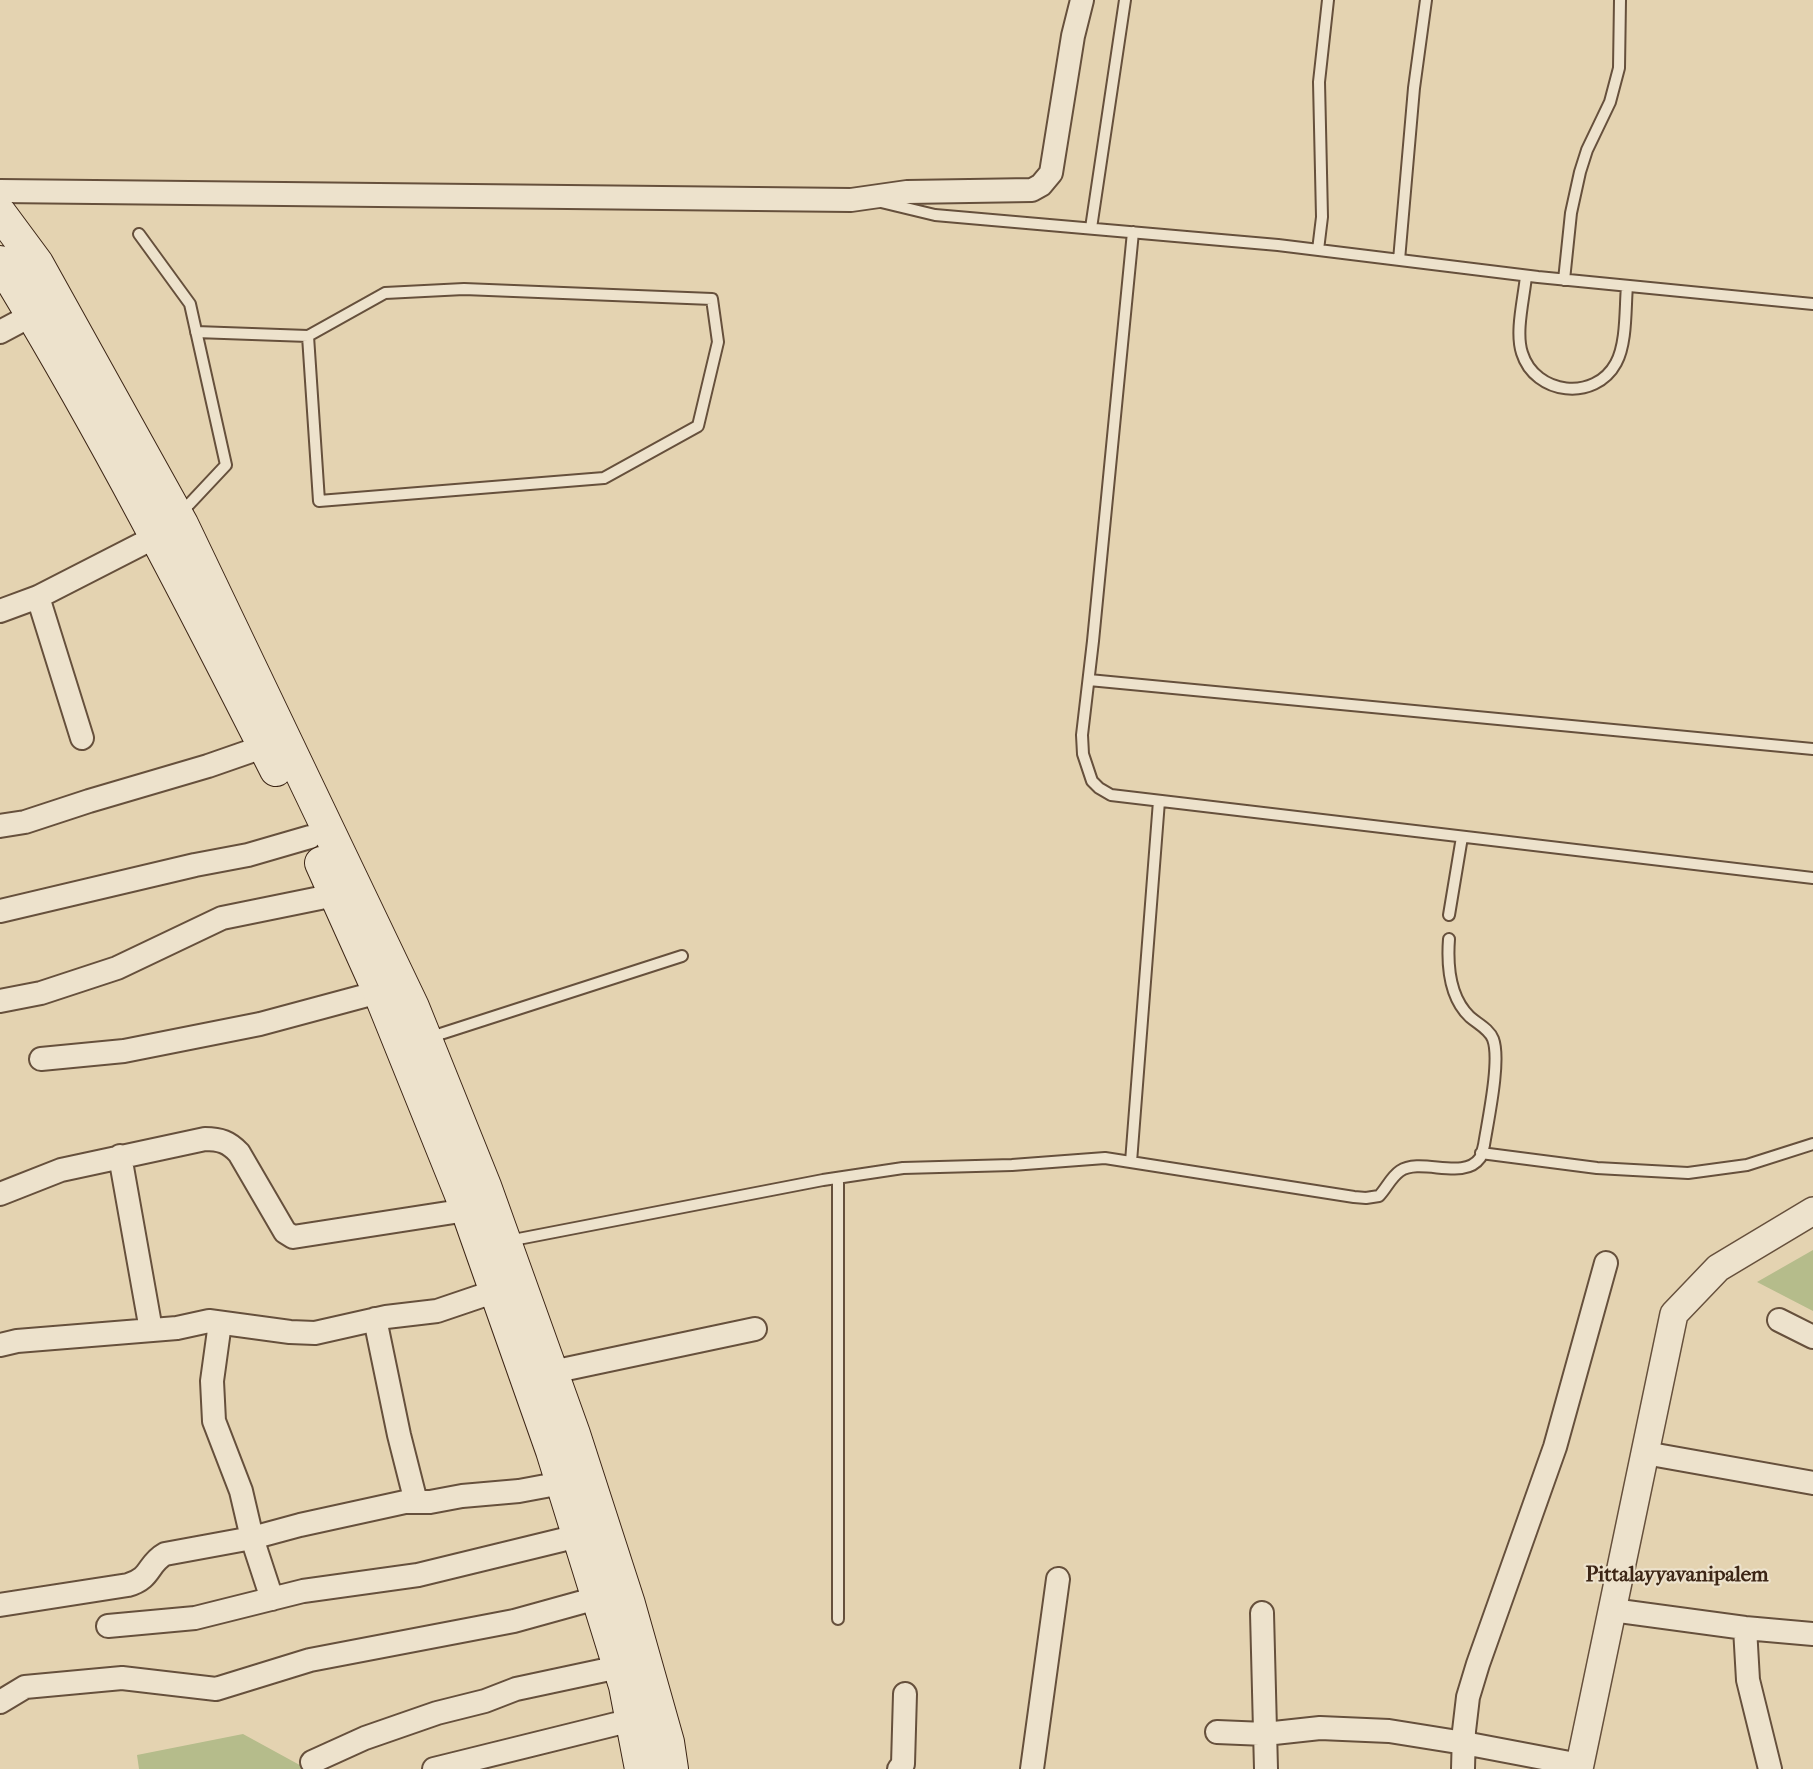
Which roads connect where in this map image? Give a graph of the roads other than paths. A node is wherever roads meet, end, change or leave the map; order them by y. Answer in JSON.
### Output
{"nodes":[{"id":1,"x":1082,"y":0,"type":"edge"},
{"id":2,"x":1125,"y":0,"type":"edge"},
{"id":3,"x":1328,"y":0,"type":"edge"},
{"id":4,"x":1426,"y":0,"type":"edge"},
{"id":5,"x":1620,"y":0,"type":"edge"},
{"id":6,"x":0,"y":191,"type":"edge"},
{"id":7,"x":866,"y":198,"type":"junction"},
{"id":8,"x":0,"y":213,"type":"edge"},
{"id":9,"x":1091,"y":228,"type":"junction"},
{"id":10,"x":1133,"y":232,"type":"junction"},
{"id":11,"x":139,"y":234,"type":"dead end"},
{"id":12,"x":1318,"y":250,"type":"junction"},
{"id":13,"x":1399,"y":260,"type":"junction"},
{"id":14,"x":0,"y":262,"type":"edge"},
{"id":15,"x":1526,"y":276,"type":"junction"},
{"id":16,"x":1564,"y":280,"type":"junction"},
{"id":17,"x":1627,"y":286,"type":"junction"},
{"id":18,"x":1813,"y":304,"type":"edge"},
{"id":19,"x":32,"y":315,"type":"junction"},
{"id":20,"x":0,"y":332,"type":"edge"},
{"id":21,"x":196,"y":332,"type":"junction"},
{"id":22,"x":308,"y":336,"type":"junction"},
{"id":23,"x":167,"y":521,"type":"junction"},
{"id":24,"x":38,"y":597,"type":"junction"},
{"id":25,"x":0,"y":611,"type":"edge"},
{"id":26,"x":1089,"y":680,"type":"junction"},
{"id":27,"x":82,"y":738,"type":"dead end"},
{"id":28,"x":275,"y":743,"type":"junction"},
{"id":29,"x":1813,"y":748,"type":"edge"},
{"id":30,"x":1159,"y":801,"type":"junction"},
{"id":31,"x":0,"y":826,"type":"edge"},
{"id":32,"x":310,"y":837,"type":"junction"},
{"id":33,"x":1462,"y":837,"type":"junction"},
{"id":34,"x":1813,"y":878,"type":"edge"},
{"id":35,"x":335,"y":895,"type":"junction"},
{"id":36,"x":0,"y":911,"type":"edge"},
{"id":37,"x":1449,"y":915,"type":"dead end"},
{"id":38,"x":1449,"y":939,"type":"dead end"},
{"id":39,"x":373,"y":949,"type":"junction"},
{"id":40,"x":682,"y":956,"type":"dead end"},
{"id":41,"x":379,"y":992,"type":"junction"},
{"id":42,"x":0,"y":1001,"type":"edge"},
{"id":43,"x":426,"y":1039,"type":"junction"},
{"id":44,"x":41,"y":1059,"type":"dead end"},
{"id":45,"x":1813,"y":1144,"type":"edge"},
{"id":46,"x":1481,"y":1153,"type":"junction"},
{"id":47,"x":120,"y":1156,"type":"junction"},
{"id":48,"x":1131,"y":1162,"type":"junction"},
{"id":49,"x":838,"y":1178,"type":"junction"},
{"id":50,"x":0,"y":1194,"type":"edge"},
{"id":51,"x":467,"y":1210,"type":"junction"},
{"id":52,"x":1813,"y":1211,"type":"edge"},
{"id":53,"x":505,"y":1242,"type":"junction"},
{"id":54,"x":1606,"y":1263,"type":"dead end"},
{"id":55,"x":508,"y":1287,"type":"junction"},
{"id":56,"x":375,"y":1319,"type":"junction"},
{"id":57,"x":1779,"y":1320,"type":"dead end"},
{"id":58,"x":220,"y":1323,"type":"junction"},
{"id":59,"x":755,"y":1329,"type":"dead end"},
{"id":60,"x":151,"y":1330,"type":"junction"},
{"id":61,"x":1813,"y":1337,"type":"edge"},
{"id":62,"x":0,"y":1345,"type":"edge"},
{"id":63,"x":552,"y":1371,"type":"junction"},
{"id":64,"x":1645,"y":1453,"type":"junction"},
{"id":65,"x":562,"y":1483,"type":"junction"},
{"id":66,"x":1813,"y":1483,"type":"edge"},
{"id":67,"x":416,"y":1502,"type":"junction"},
{"id":68,"x":591,"y":1531,"type":"junction"},
{"id":69,"x":252,"y":1538,"type":"junction"},
{"id":70,"x":1058,"y":1579,"type":"dead end"},
{"id":71,"x":597,"y":1598,"type":"junction"},
{"id":72,"x":272,"y":1599,"type":"junction"},
{"id":73,"x":0,"y":1605,"type":"edge"},
{"id":74,"x":1612,"y":1610,"type":"junction"},
{"id":75,"x":1262,"y":1614,"type":"dead end"},
{"id":76,"x":838,"y":1619,"type":"dead end"},
{"id":77,"x":108,"y":1626,"type":"dead end"},
{"id":78,"x":1745,"y":1628,"type":"junction"},
{"id":79,"x":1813,"y":1634,"type":"edge"},
{"id":80,"x":619,"y":1667,"type":"junction"},
{"id":81,"x":905,"y":1694,"type":"dead end"},
{"id":82,"x":0,"y":1701,"type":"edge"},
{"id":83,"x":632,"y":1720,"type":"junction"},
{"id":84,"x":1217,"y":1732,"type":"dead end"},
{"id":85,"x":1264,"y":1734,"type":"junction"},
{"id":86,"x":1464,"y":1743,"type":"junction"},
{"id":87,"x":312,"y":1762,"type":"dead end"},
{"id":88,"x":1579,"y":1767,"type":"edge"},
{"id":89,"x":434,"y":1769,"type":"edge"},
{"id":90,"x":641,"y":1769,"type":"edge"},
{"id":91,"x":672,"y":1769,"type":"edge"},
{"id":92,"x":899,"y":1769,"type":"edge"},
{"id":93,"x":1032,"y":1769,"type":"edge"},
{"id":94,"x":1266,"y":1769,"type":"edge"},
{"id":95,"x":1463,"y":1769,"type":"edge"},
{"id":96,"x":1770,"y":1769,"type":"edge"}],
"edges":[{"from":1,"to":7,"type":"street"},
{"from":2,"to":9,"type":"lane"},
{"from":3,"to":12,"type":"lane"},
{"from":4,"to":13,"type":"lane"},
{"from":5,"to":16,"type":"lane"},
{"from":6,"to":7,"type":"street"},
{"from":7,"to":9,"type":"lane"},
{"from":8,"to":23,"type":"main road"},
{"from":9,"to":10,"type":"lane"},
{"from":10,"to":12,"type":"lane"},
{"from":10,"to":26,"type":"lane"},
{"from":11,"to":21,"type":"lane"},
{"from":12,"to":13,"type":"lane"},
{"from":13,"to":15,"type":"lane"},
{"from":14,"to":19,"type":"main road"},
{"from":15,"to":16,"type":"lane"},
{"from":15,"to":17,"type":"lane"},
{"from":16,"to":17,"type":"lane"},
{"from":17,"to":18,"type":"lane"},
{"from":19,"to":20,"type":"street"},
{"from":19,"to":23,"type":"main road"},
{"from":21,"to":22,"type":"lane"},
{"from":21,"to":23,"type":"lane"},
{"from":22,"to":22,"type":"lane"},
{"from":23,"to":24,"type":"street"},
{"from":23,"to":28,"type":"main road"},
{"from":24,"to":25,"type":"street"},
{"from":24,"to":27,"type":"street"},
{"from":26,"to":29,"type":"lane"},
{"from":26,"to":30,"type":"lane"},
{"from":28,"to":31,"type":"street"},
{"from":28,"to":32,"type":"main road"},
{"from":28,"to":39,"type":"main road"},
{"from":30,"to":33,"type":"lane"},
{"from":30,"to":48,"type":"lane"},
{"from":32,"to":35,"type":"main road"},
{"from":32,"to":36,"type":"street"},
{"from":33,"to":34,"type":"lane"},
{"from":33,"to":37,"type":"lane"},
{"from":35,"to":39,"type":"main road"},
{"from":35,"to":42,"type":"street"},
{"from":38,"to":46,"type":"lane"},
{"from":39,"to":41,"type":"main road"},
{"from":39,"to":43,"type":"main road"},
{"from":40,"to":43,"type":"lane"},
{"from":41,"to":44,"type":"street"},
{"from":41,"to":51,"type":"main road"},
{"from":43,"to":53,"type":"main road"},
{"from":45,"to":46,"type":"lane"},
{"from":46,"to":48,"type":"lane"},
{"from":47,"to":50,"type":"street"},
{"from":47,"to":51,"type":"street"},
{"from":47,"to":60,"type":"street"},
{"from":48,"to":49,"type":"lane"},
{"from":49,"to":53,"type":"lane"},
{"from":49,"to":76,"type":"lane"},
{"from":51,"to":55,"type":"main road"},
{"from":52,"to":64,"type":"street"},
{"from":53,"to":55,"type":"main road"},
{"from":54,"to":86,"type":"street"},
{"from":55,"to":56,"type":"street"},
{"from":55,"to":63,"type":"main road"},
{"from":55,"to":65,"type":"main road"},
{"from":56,"to":58,"type":"street"},
{"from":56,"to":67,"type":"street"},
{"from":57,"to":61,"type":"street"},
{"from":58,"to":60,"type":"street"},
{"from":58,"to":69,"type":"street"},
{"from":59,"to":63,"type":"street"},
{"from":60,"to":62,"type":"street"},
{"from":63,"to":68,"type":"main road"},
{"from":64,"to":66,"type":"street"},
{"from":64,"to":74,"type":"street"},
{"from":65,"to":67,"type":"street"},
{"from":65,"to":68,"type":"main road"},
{"from":67,"to":69,"type":"street"},
{"from":68,"to":71,"type":"main road"},
{"from":68,"to":72,"type":"street"},
{"from":68,"to":91,"type":"main road"},
{"from":69,"to":72,"type":"street"},
{"from":69,"to":73,"type":"street"},
{"from":70,"to":93,"type":"street"},
{"from":71,"to":80,"type":"main road"},
{"from":71,"to":82,"type":"street"},
{"from":72,"to":77,"type":"street"},
{"from":74,"to":78,"type":"street"},
{"from":74,"to":88,"type":"street"},
{"from":75,"to":85,"type":"street"},
{"from":78,"to":79,"type":"street"},
{"from":78,"to":96,"type":"street"},
{"from":80,"to":83,"type":"main road"},
{"from":80,"to":87,"type":"street"},
{"from":81,"to":92,"type":"street"},
{"from":83,"to":89,"type":"street"},
{"from":83,"to":90,"type":"main road"},
{"from":84,"to":85,"type":"street"},
{"from":85,"to":86,"type":"street"},
{"from":85,"to":94,"type":"street"},
{"from":86,"to":88,"type":"street"},
{"from":86,"to":95,"type":"street"}]}
